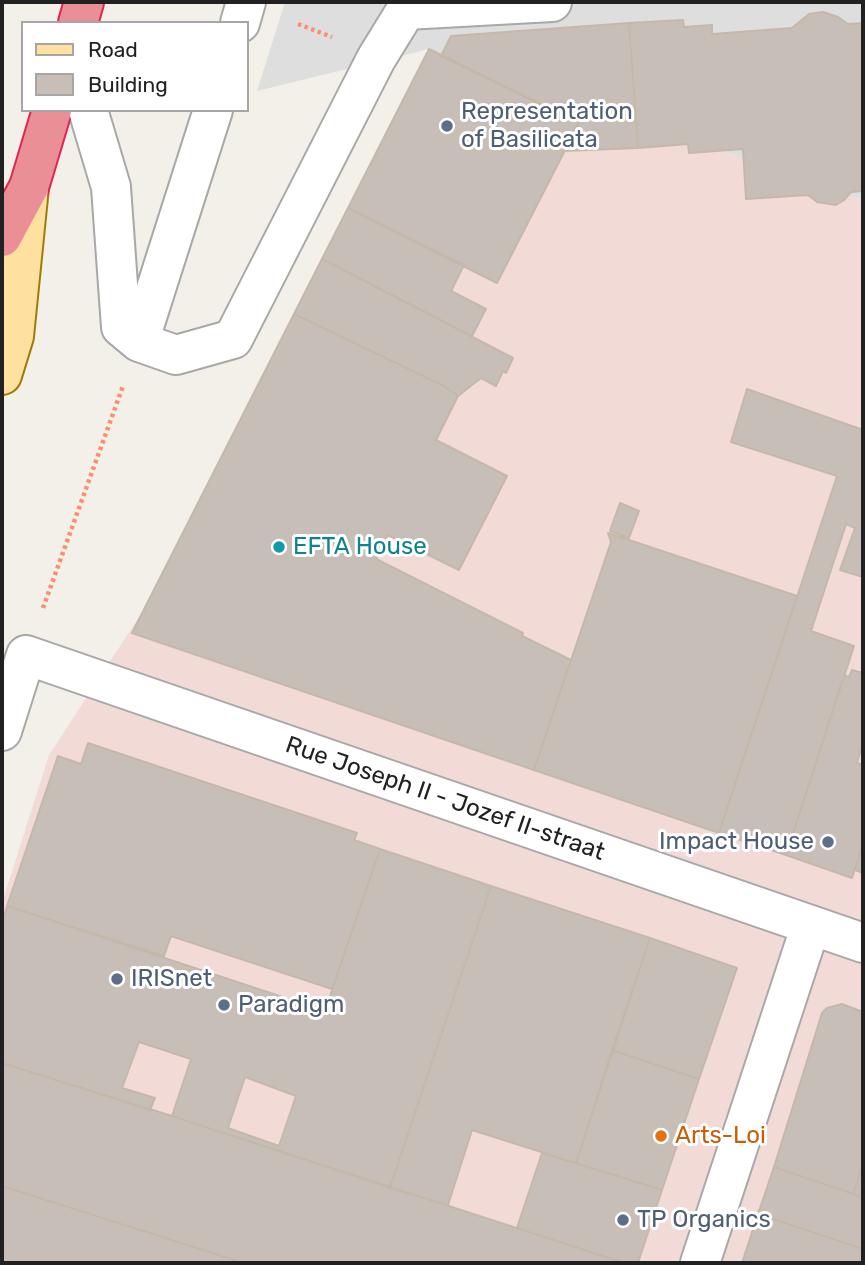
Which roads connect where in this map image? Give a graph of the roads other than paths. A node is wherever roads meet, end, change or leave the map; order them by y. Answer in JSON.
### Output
{"nodes":[{"id":1,"x":84,"y":2,"type":"edge"},
{"id":2,"x":246,"y":2,"type":"edge"},
{"id":3,"x":552,"y":2,"type":"edge"},
{"id":4,"x":408,"y":6,"type":"edge"},
{"id":5,"x":79,"y":21,"type":"edge"},
{"id":6,"x":241,"y":21,"type":"edge"},
{"id":7,"x":51,"y":112,"type":"edge"},
{"id":8,"x":89,"y":112,"type":"edge"},
{"id":9,"x":213,"y":112,"type":"edge"},
{"id":10,"x":29,"y":187,"type":"junction"},
{"id":11,"x":2,"y":237,"type":"edge"},
{"id":12,"x":139,"y":342,"type":"junction"},
{"id":13,"x":2,"y":375,"type":"edge"},
{"id":14,"x":2,"y":731,"type":"edge"},
{"id":15,"x":811,"y":925,"type":"junction"},
{"id":16,"x":863,"y":943,"type":"edge"},
{"id":17,"x":700,"y":1263,"type":"edge"}],
"edges":[{"from":1,"to":5,"type":"highway"},
{"from":2,"to":6,"type":"street"},
{"from":3,"to":4,"type":"street"},
{"from":4,"to":12,"type":"street"},
{"from":7,"to":10,"type":"highway"},
{"from":8,"to":12,"type":"street"},
{"from":9,"to":12,"type":"street"},
{"from":10,"to":11,"type":"highway"},
{"from":10,"to":13,"type":"main road"},
{"from":14,"to":15,"type":"street","name":"Rue Joseph II - Jozef II-straat"},
{"from":15,"to":16,"type":"street","name":"Rue Joseph II - Jozef II-straat"},
{"from":15,"to":17,"type":"street"}]}
